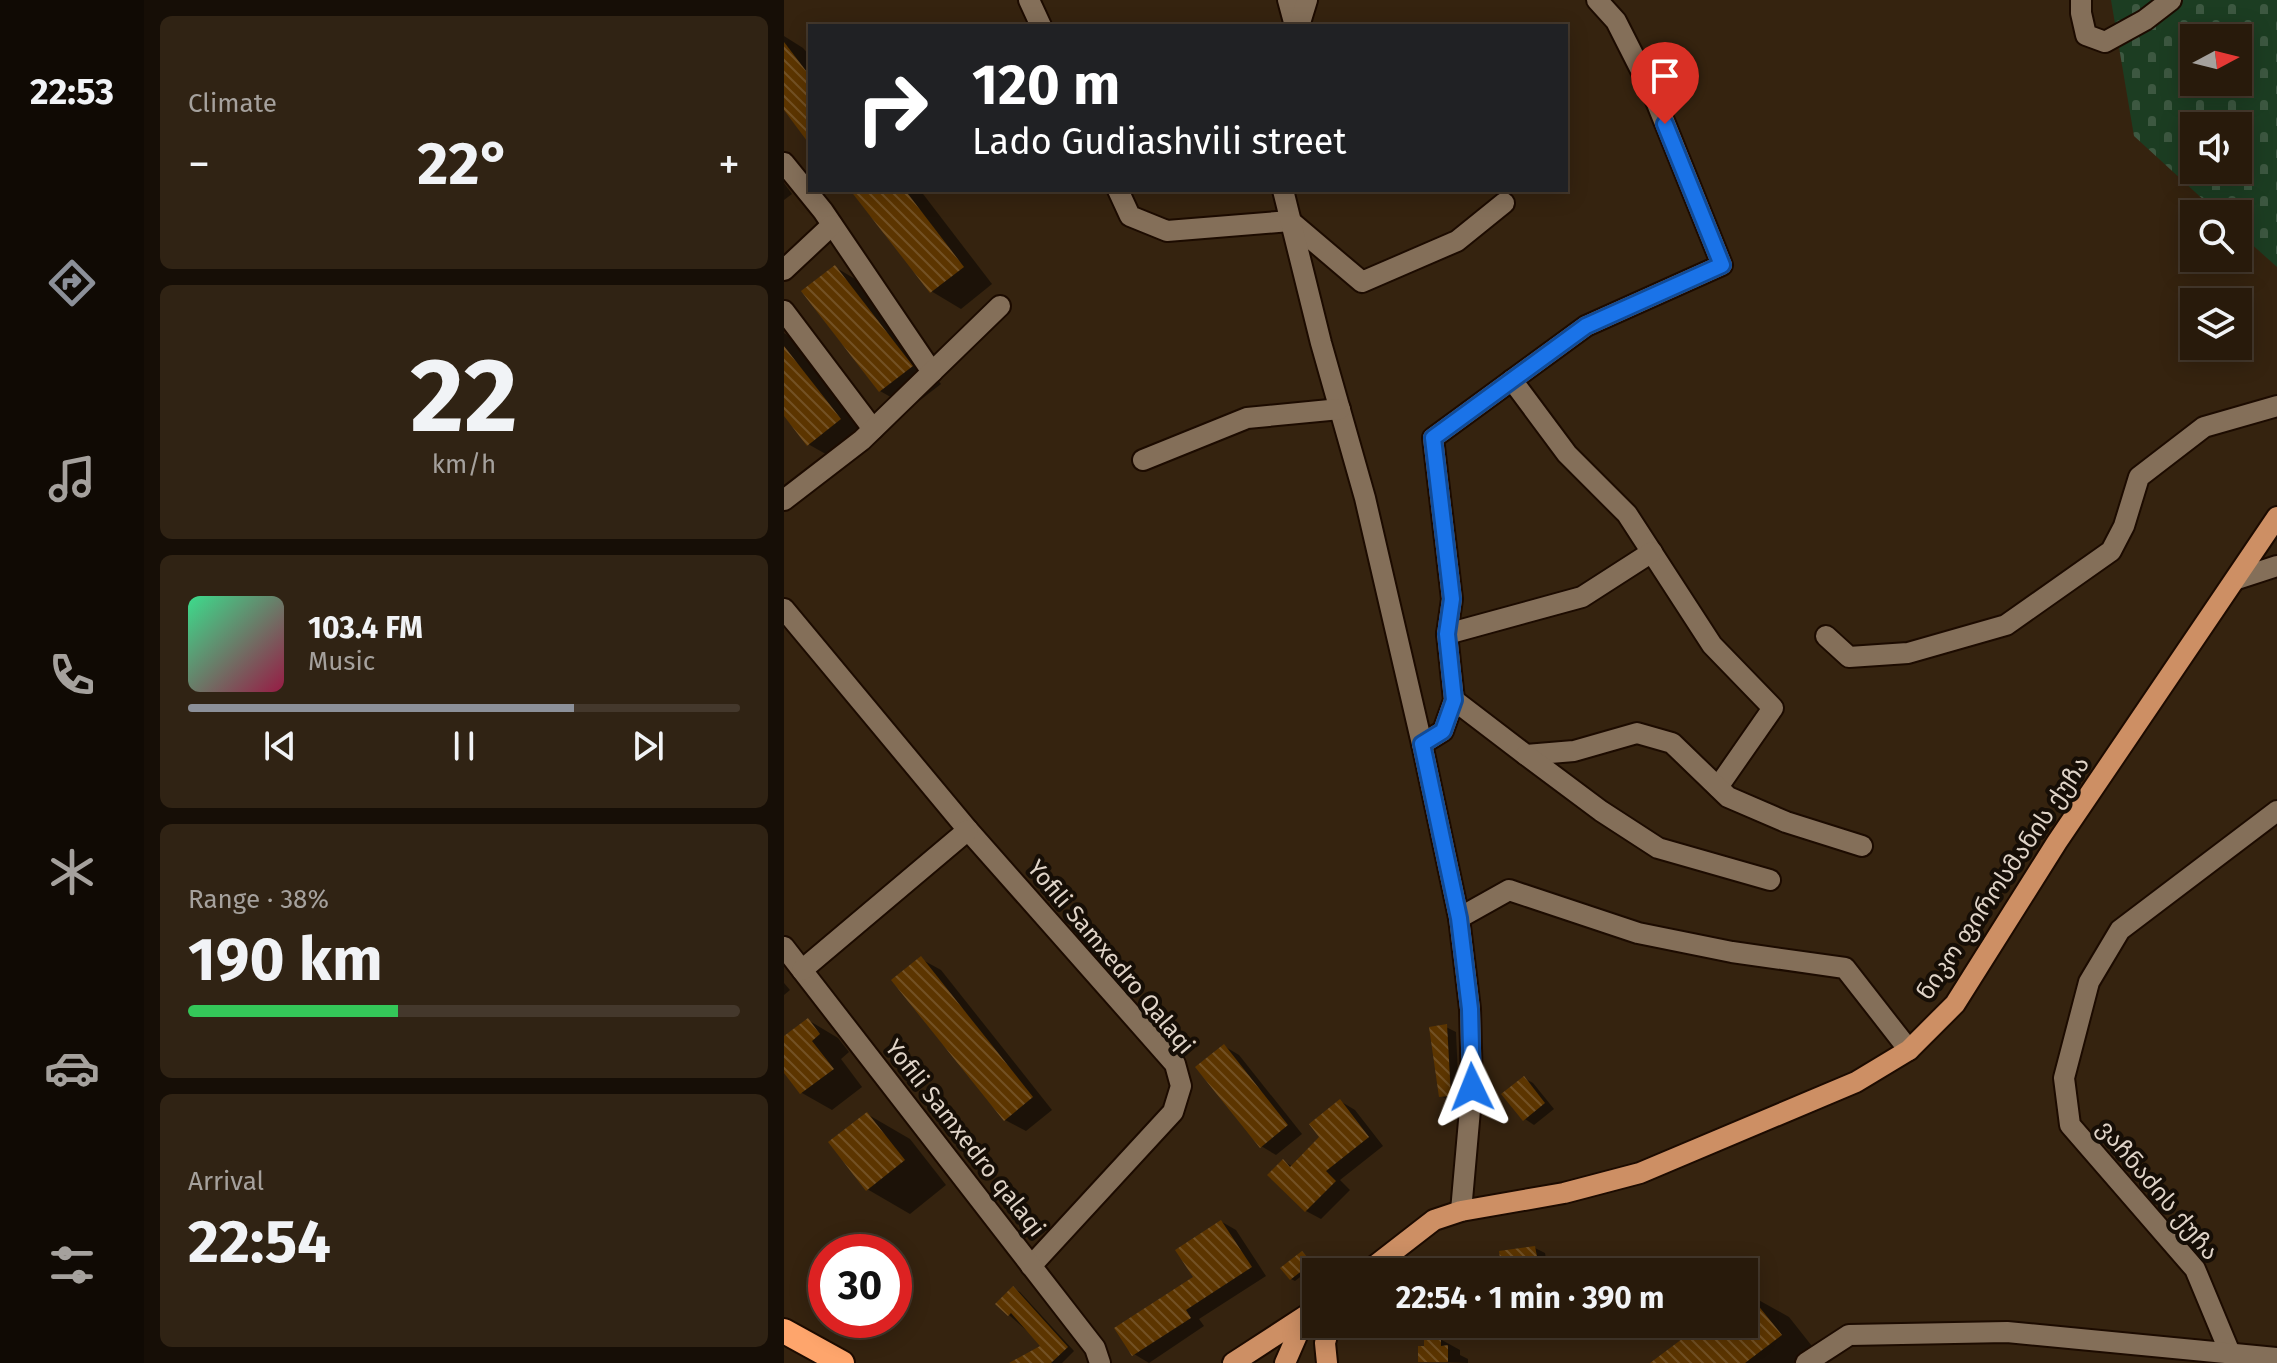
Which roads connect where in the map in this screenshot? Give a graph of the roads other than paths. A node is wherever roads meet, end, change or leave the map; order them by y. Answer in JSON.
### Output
{"nodes":[{"id":1,"x":1029,"y":0,"type":"edge"},
{"id":2,"x":1288,"y":0,"type":"edge"},
{"id":3,"x":1307,"y":0,"type":"edge"},
{"id":4,"x":1597,"y":0,"type":"edge"},
{"id":5,"x":2081,"y":0,"type":"edge"},
{"id":6,"x":2171,"y":0,"type":"edge"},
{"id":7,"x":1040,"y":24,"type":"edge"},
{"id":8,"x":1296,"y":24,"type":"edge"},
{"id":9,"x":1298,"y":24,"type":"edge"},
{"id":10,"x":784,"y":163,"type":"edge"},
{"id":11,"x":1119,"y":192,"type":"edge"},
{"id":12,"x":1283,"y":192,"type":"edge"},
{"id":13,"x":1504,"y":203,"type":"dead end"},
{"id":14,"x":1290,"y":221,"type":"junction"},
{"id":15,"x":832,"y":225,"type":"junction"},
{"id":16,"x":784,"y":270,"type":"edge"},
{"id":17,"x":1000,"y":306,"type":"dead end"},
{"id":18,"x":784,"y":311,"type":"edge"},
{"id":19,"x":932,"y":372,"type":"junction"},
{"id":20,"x":1512,"y":380,"type":"junction"},
{"id":21,"x":2277,"y":406,"type":"edge"},
{"id":22,"x":1340,"y":409,"type":"junction"},
{"id":23,"x":873,"y":429,"type":"junction"},
{"id":24,"x":1143,"y":460,"type":"dead end"},
{"id":25,"x":784,"y":500,"type":"edge"},
{"id":26,"x":2277,"y":517,"type":"edge"},
{"id":27,"x":1652,"y":552,"type":"junction"},
{"id":28,"x":2277,"y":566,"type":"edge"},
{"id":29,"x":2237,"y":579,"type":"junction"},
{"id":30,"x":784,"y":609,"type":"edge"},
{"id":31,"x":1447,"y":634,"type":"junction"},
{"id":32,"x":1826,"y":636,"type":"dead end"},
{"id":33,"x":1454,"y":700,"type":"junction"},
{"id":34,"x":1422,"y":744,"type":"junction"},
{"id":35,"x":1526,"y":755,"type":"junction"},
{"id":36,"x":1718,"y":787,"type":"junction"},
{"id":37,"x":2277,"y":811,"type":"edge"},
{"id":38,"x":968,"y":830,"type":"junction"},
{"id":39,"x":1862,"y":846,"type":"dead end"},
{"id":40,"x":1770,"y":880,"type":"dead end"},
{"id":41,"x":1459,"y":918,"type":"junction"},
{"id":42,"x":784,"y":947,"type":"edge"},
{"id":43,"x":802,"y":970,"type":"junction"},
{"id":44,"x":1909,"y":1050,"type":"junction"},
{"id":45,"x":1461,"y":1211,"type":"junction"},
{"id":46,"x":1385,"y":1258,"type":"edge"},
{"id":47,"x":1031,"y":1266,"type":"junction"},
{"id":48,"x":1302,"y":1318,"type":"edge"},
{"id":49,"x":1302,"y":1329,"type":"edge"},
{"id":50,"x":785,"y":1333,"type":"edge"},
{"id":51,"x":1326,"y":1338,"type":"edge"},
{"id":52,"x":2230,"y":1353,"type":"junction"},
{"id":53,"x":2277,"y":1358,"type":"edge"},
{"id":54,"x":842,"y":1363,"type":"edge"},
{"id":55,"x":1100,"y":1363,"type":"edge"},
{"id":56,"x":1233,"y":1363,"type":"edge"},
{"id":57,"x":1285,"y":1363,"type":"edge"},
{"id":58,"x":1327,"y":1363,"type":"edge"},
{"id":59,"x":1806,"y":1363,"type":"edge"}],
"edges":[{"from":1,"to":7,"type":"street"},
{"from":2,"to":8,"type":"street"},
{"from":3,"to":9,"type":"street"},
{"from":4,"to":20,"type":"street"},
{"from":5,"to":6,"type":"street"},
{"from":10,"to":15,"type":"street"},
{"from":11,"to":14,"type":"street"},
{"from":12,"to":14,"type":"street"},
{"from":13,"to":14,"type":"street"},
{"from":14,"to":22,"type":"street"},
{"from":15,"to":16,"type":"street"},
{"from":15,"to":19,"type":"street"},
{"from":17,"to":19,"type":"street"},
{"from":18,"to":23,"type":"street"},
{"from":19,"to":23,"type":"street"},
{"from":20,"to":27,"type":"street"},
{"from":20,"to":31,"type":"street"},
{"from":21,"to":32,"type":"street"},
{"from":22,"to":24,"type":"street"},
{"from":22,"to":34,"type":"street"},
{"from":23,"to":25,"type":"street"},
{"from":26,"to":29,"type":"main road","name":"ნიკო ფიროსმანის ქუჩა"},
{"from":27,"to":31,"type":"street"},
{"from":27,"to":36,"type":"street"},
{"from":28,"to":29,"type":"street"},
{"from":29,"to":44,"type":"main road","name":"ნიკო ფიროსმანის ქუჩა"},
{"from":30,"to":38,"type":"street","name":"Yofili Samxedro Qalaqi"},
{"from":31,"to":33,"type":"street"},
{"from":33,"to":34,"type":"street"},
{"from":33,"to":35,"type":"street"},
{"from":34,"to":41,"type":"street"},
{"from":35,"to":36,"type":"street"},
{"from":35,"to":40,"type":"street"},
{"from":36,"to":39,"type":"street"},
{"from":37,"to":52,"type":"street","name":"ვაჩნაძის ქუჩა"},
{"from":38,"to":43,"type":"street"},
{"from":38,"to":47,"type":"street","name":"Yofili Samxedro Qalaqi"},
{"from":41,"to":44,"type":"street"},
{"from":41,"to":45,"type":"street"},
{"from":42,"to":43,"type":"street","name":"Yofili Samxedro qalaqi"},
{"from":43,"to":47,"type":"street","name":"Yofili Samxedro qalaqi"},
{"from":44,"to":45,"type":"main road","name":"ნიკო ფიროსმანის ქუჩა"},
{"from":45,"to":46,"type":"main road","name":"ნიკო ფიროსმანის ქუჩა"},
{"from":47,"to":55,"type":"street","name":"Yofili Samxedro qalaqi"},
{"from":48,"to":56,"type":"main road"},
{"from":49,"to":57,"type":"main road"},
{"from":50,"to":54,"type":"highway"},
{"from":51,"to":58,"type":"main road"},
{"from":52,"to":53,"type":"street"},
{"from":52,"to":59,"type":"street"}]}
